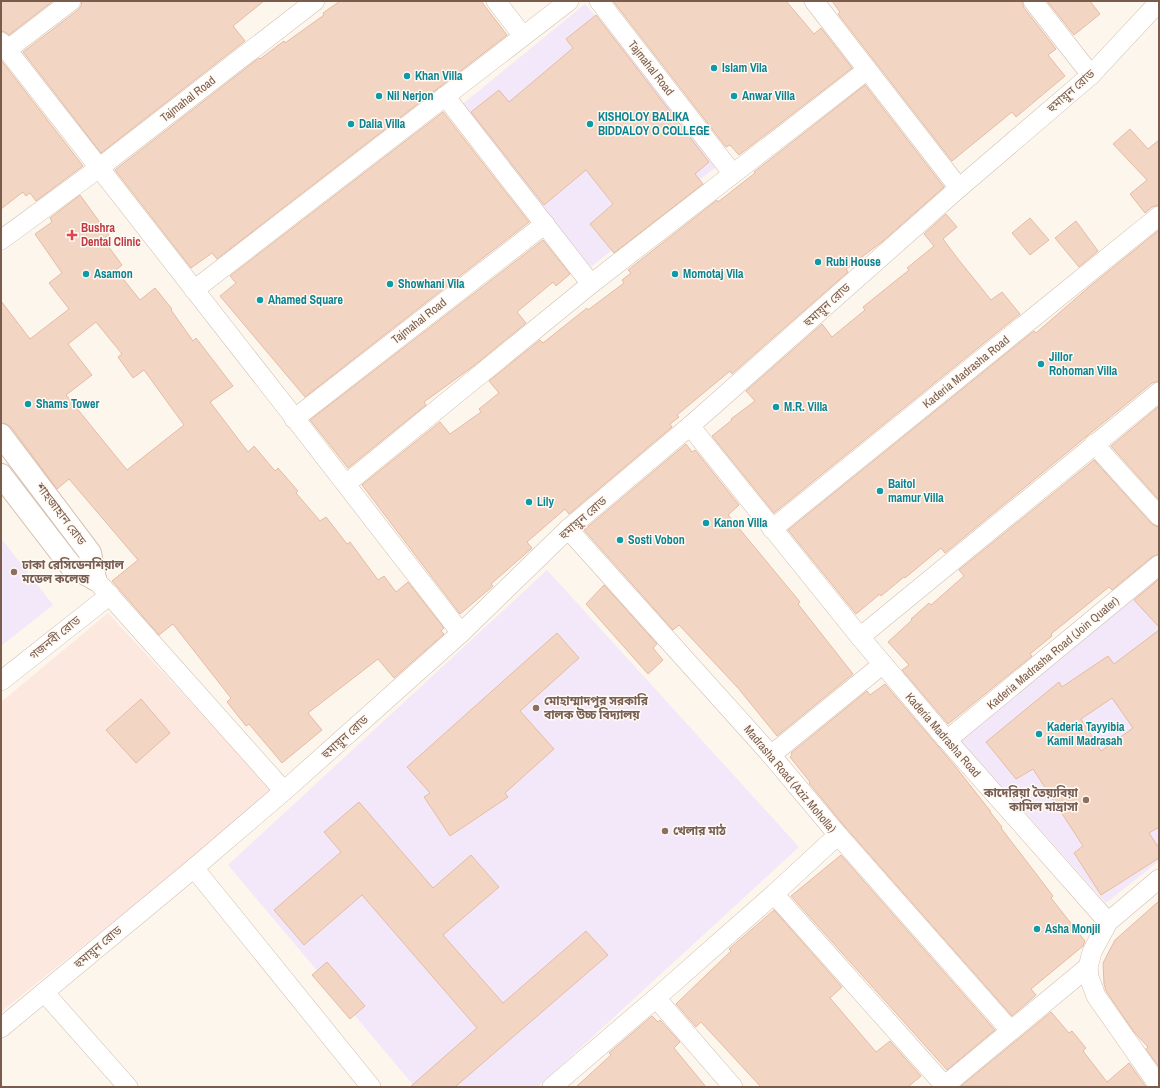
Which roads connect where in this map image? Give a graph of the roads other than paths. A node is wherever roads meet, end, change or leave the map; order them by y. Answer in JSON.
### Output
{"nodes":[{"id":1,"x":71,"y":1,"type":"edge"},
{"id":2,"x":315,"y":1,"type":"edge"},
{"id":3,"x":496,"y":1,"type":"edge"},
{"id":4,"x":569,"y":1,"type":"edge"},
{"id":5,"x":599,"y":1,"type":"edge"},
{"id":6,"x":814,"y":1,"type":"edge"},
{"id":7,"x":1033,"y":1,"type":"edge"},
{"id":8,"x":1159,"y":2,"type":"edge"},
{"id":9,"x":524,"y":36,"type":"junction"},
{"id":10,"x":4,"y":46,"type":"edge"},
{"id":11,"x":868,"y":70,"type":"junction"},
{"id":12,"x":1090,"y":75,"type":"junction"},
{"id":13,"x":445,"y":96,"type":"junction"},
{"id":14,"x":99,"y":168,"type":"junction"},
{"id":15,"x":733,"y":174,"type":"junction"},
{"id":16,"x":959,"y":188,"type":"junction"},
{"id":17,"x":1159,"y":216,"type":"edge"},
{"id":18,"x":545,"y":224,"type":"junction"},
{"id":19,"x":1,"y":240,"type":"edge"},
{"id":20,"x":591,"y":284,"type":"junction"},
{"id":21,"x":194,"y":290,"type":"junction"},
{"id":22,"x":1159,"y":392,"type":"edge"},
{"id":23,"x":294,"y":418,"type":"junction"},
{"id":24,"x":690,"y":426,"type":"junction"},
{"id":25,"x":1,"y":435,"type":"edge"},
{"id":26,"x":1094,"y":444,"type":"junction"},
{"id":27,"x":1,"y":475,"type":"edge"},
{"id":28,"x":346,"y":484,"type":"junction"},
{"id":29,"x":1159,"y":516,"type":"edge"},
{"id":30,"x":568,"y":529,"type":"junction"},
{"id":31,"x":772,"y":529,"type":"junction"},
{"id":32,"x":1159,"y":565,"type":"edge"},
{"id":33,"x":103,"y":587,"type":"junction"},
{"id":34,"x":461,"y":633,"type":"junction"},
{"id":35,"x":860,"y":637,"type":"junction"},
{"id":36,"x":883,"y":664,"type":"junction"},
{"id":37,"x":1,"y":681,"type":"edge"},
{"id":38,"x":947,"y":740,"type":"junction"},
{"id":39,"x":771,"y":755,"type":"junction"},
{"id":40,"x":284,"y":791,"type":"junction"},
{"id":41,"x":838,"y":835,"type":"junction"},
{"id":42,"x":194,"y":868,"type":"junction"},
{"id":43,"x":1159,"y":879,"type":"edge"},
{"id":44,"x":774,"y":894,"type":"junction"},
{"id":45,"x":1108,"y":922,"type":"junction"},
{"id":46,"x":1088,"y":967,"type":"junction"},
{"id":47,"x":44,"y":992,"type":"junction"},
{"id":48,"x":656,"y":998,"type":"junction"},
{"id":49,"x":1,"y":1028,"type":"edge"},
{"id":50,"x":1010,"y":1030,"type":"junction"},
{"id":51,"x":944,"y":1086,"type":"edge"},
{"id":52,"x":1159,"y":1086,"type":"edge"},
{"id":53,"x":128,"y":1087,"type":"edge"},
{"id":54,"x":371,"y":1087,"type":"edge"},
{"id":55,"x":552,"y":1087,"type":"edge"},
{"id":56,"x":733,"y":1087,"type":"edge"}],
"edges":[{"from":1,"to":10,"type":"street"},
{"from":2,"to":14,"type":"street","name":"Tajmahal Road"},
{"from":3,"to":9,"type":"street"},
{"from":4,"to":9,"type":"street"},
{"from":5,"to":15,"type":"street","name":"Tajmahal Road"},
{"from":6,"to":11,"type":"street"},
{"from":7,"to":12,"type":"street"},
{"from":8,"to":12,"type":"street","name":"হুমায়ুন রোড"},
{"from":9,"to":13,"type":"street"},
{"from":10,"to":14,"type":"street"},
{"from":11,"to":15,"type":"street"},
{"from":11,"to":16,"type":"street"},
{"from":12,"to":16,"type":"street","name":"হুমায়ুন রোড"},
{"from":13,"to":18,"type":"street"},
{"from":13,"to":21,"type":"street"},
{"from":14,"to":19,"type":"street","name":"Tajmahal Road"},
{"from":14,"to":21,"type":"street"},
{"from":15,"to":20,"type":"street"},
{"from":16,"to":24,"type":"street","name":"হুমায়ুন রোড"},
{"from":17,"to":31,"type":"street","name":"Kaderia Madrasha Road"},
{"from":18,"to":20,"type":"street"},
{"from":18,"to":23,"type":"street","name":"Tajmahal Road"},
{"from":20,"to":28,"type":"street"},
{"from":21,"to":23,"type":"street"},
{"from":22,"to":26,"type":"street"},
{"from":23,"to":28,"type":"street"},
{"from":24,"to":30,"type":"street","name":"হুমায়ুন রোড"},
{"from":24,"to":31,"type":"street","name":"Kaderia Madrasha Road"},
{"from":25,"to":33,"type":"street","name":"শাহজাহান রোড"},
{"from":26,"to":29,"type":"street"},
{"from":26,"to":35,"type":"street"},
{"from":27,"to":33,"type":"street","name":"শাহজাহান রোড"},
{"from":28,"to":34,"type":"street"},
{"from":30,"to":34,"type":"street","name":"হুমায়ুন রোড"},
{"from":30,"to":39,"type":"street","name":"Madrasha Road (Aziz Moholla)"},
{"from":31,"to":35,"type":"street","name":"Kaderia Madrasha Road"},
{"from":32,"to":38,"type":"street","name":"Kaderia Madrasha Road (Join Quater)"},
{"from":33,"to":37,"type":"street","name":"গজনবী রোড"},
{"from":33,"to":40,"type":"street"},
{"from":34,"to":40,"type":"street","name":"হুমায়ুন রোড"},
{"from":35,"to":36,"type":"street","name":"Kaderia Madrasha Road"},
{"from":36,"to":38,"type":"street","name":"Kaderia Madrasha Road"},
{"from":36,"to":39,"type":"street"},
{"from":38,"to":45,"type":"street","name":"Kaderia Madrasha Road"},
{"from":39,"to":41,"type":"street","name":"Madrasha Road (Aziz Moholla)"},
{"from":40,"to":42,"type":"street","name":"হুমায়ুন রোড"},
{"from":41,"to":44,"type":"street"},
{"from":41,"to":50,"type":"street","name":"Madrasha Road (Aziz Moholla)"},
{"from":42,"to":47,"type":"street","name":"হুমায়ুন রোড"},
{"from":42,"to":54,"type":"street"},
{"from":43,"to":45,"type":"street"},
{"from":44,"to":48,"type":"street"},
{"from":44,"to":51,"type":"street"},
{"from":45,"to":46,"type":"street"},
{"from":46,"to":50,"type":"street"},
{"from":46,"to":52,"type":"street"},
{"from":47,"to":49,"type":"street","name":"হুমায়ুন রোড"},
{"from":47,"to":53,"type":"street"},
{"from":48,"to":55,"type":"street"},
{"from":48,"to":56,"type":"street"},
{"from":50,"to":51,"type":"street"}]}
